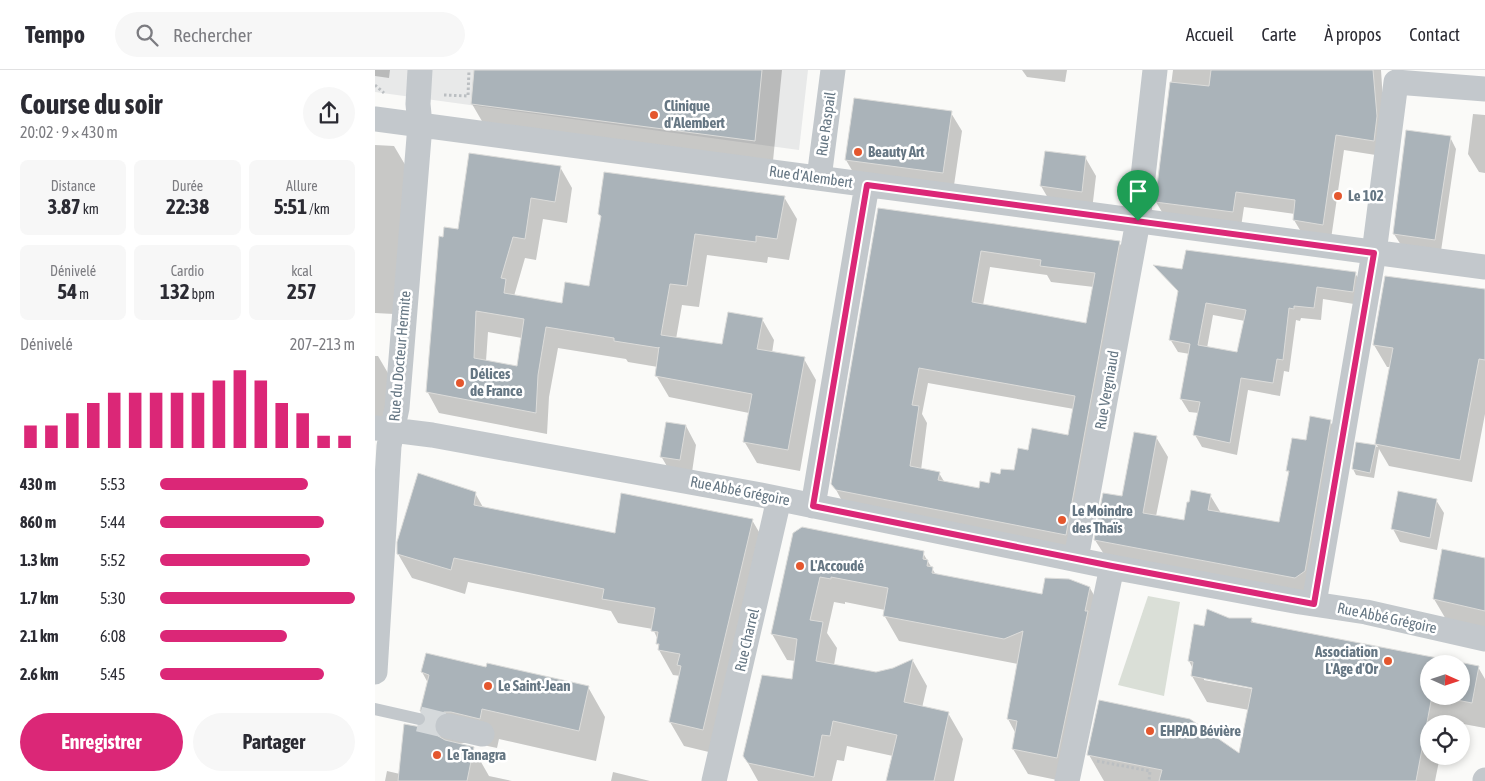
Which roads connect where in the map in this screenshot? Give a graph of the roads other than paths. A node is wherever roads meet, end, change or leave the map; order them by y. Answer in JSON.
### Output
{"nodes":[{"id":1,"x":420,"y":70,"type":"edge"},
{"id":2,"x":833,"y":70,"type":"edge"},
{"id":3,"x":1155,"y":70,"type":"edge"},
{"id":4,"x":1485,"y":89,"type":"edge"},
{"id":5,"x":375,"y":118,"type":"edge"},
{"id":6,"x":420,"y":125,"type":"junction"},
{"id":7,"x":819,"y":178,"type":"junction"},
{"id":8,"x":867,"y":185,"type":"junction"},
{"id":9,"x":1138,"y":221,"type":"junction"},
{"id":10,"x":1374,"y":253,"type":"junction"},
{"id":11,"x":1485,"y":267,"type":"edge"},
{"id":12,"x":384,"y":429,"type":"edge"},
{"id":13,"x":779,"y":498,"type":"junction"},
{"id":14,"x":813,"y":506,"type":"junction"},
{"id":15,"x":1076,"y":559,"type":"junction"},
{"id":16,"x":1112,"y":566,"type":"junction"},
{"id":17,"x":1314,"y":604,"type":"junction"},
{"id":18,"x":1485,"y":639,"type":"edge"},
{"id":19,"x":375,"y":672,"type":"edge"},
{"id":20,"x":375,"y":709,"type":"edge"},
{"id":21,"x":419,"y":719,"type":"tunnel mouth"},
{"id":22,"x":448,"y":726,"type":"tunnel mouth"},
{"id":23,"x":482,"y":734,"type":"dead end"},
{"id":24,"x":714,"y":781,"type":"edge"},
{"id":25,"x":1067,"y":781,"type":"edge"}],
"edges":[{"from":1,"to":6,"type":"street","name":"Rue du Docteur Hermite"},
{"from":2,"to":7,"type":"street","name":"Rue Raspail"},
{"from":3,"to":9,"type":"street","name":"Rue Vergniaud"},
{"from":4,"to":10,"type":"street"},
{"from":5,"to":6,"type":"street","name":"Rue d'Alembert"},
{"from":6,"to":7,"type":"street","name":"Rue d'Alembert"},
{"from":6,"to":12,"type":"street","name":"Rue du Docteur Hermite"},
{"from":7,"to":8,"type":"street","name":"Rue d'Alembert"},
{"from":8,"to":9,"type":"street","name":"Rue d'Alembert"},
{"from":8,"to":14,"type":"street"},
{"from":9,"to":10,"type":"street","name":"Rue d'Alembert"},
{"from":9,"to":15,"type":"street","name":"Rue Vergniaud"},
{"from":10,"to":11,"type":"street","name":"Rue d'Alembert"},
{"from":10,"to":17,"type":"street"},
{"from":12,"to":13,"type":"street","name":"Rue Abbé Grégoire"},
{"from":12,"to":19,"type":"street","name":"Rue du Docteur Hermite"},
{"from":13,"to":14,"type":"street","name":"Rue Abbé Grégoire"},
{"from":13,"to":24,"type":"street","name":"Rue Charrel"},
{"from":14,"to":15,"type":"street","name":"Rue Abbé Grégoire"},
{"from":15,"to":16,"type":"street","name":"Rue Abbé Grégoire"},
{"from":16,"to":17,"type":"street","name":"Rue Abbé Grégoire"},
{"from":16,"to":25,"type":"street"},
{"from":17,"to":18,"type":"street","name":"Rue Abbé Grégoire"},
{"from":20,"to":21,"type":"lane"},
{"from":22,"to":23,"type":"street"}]}
